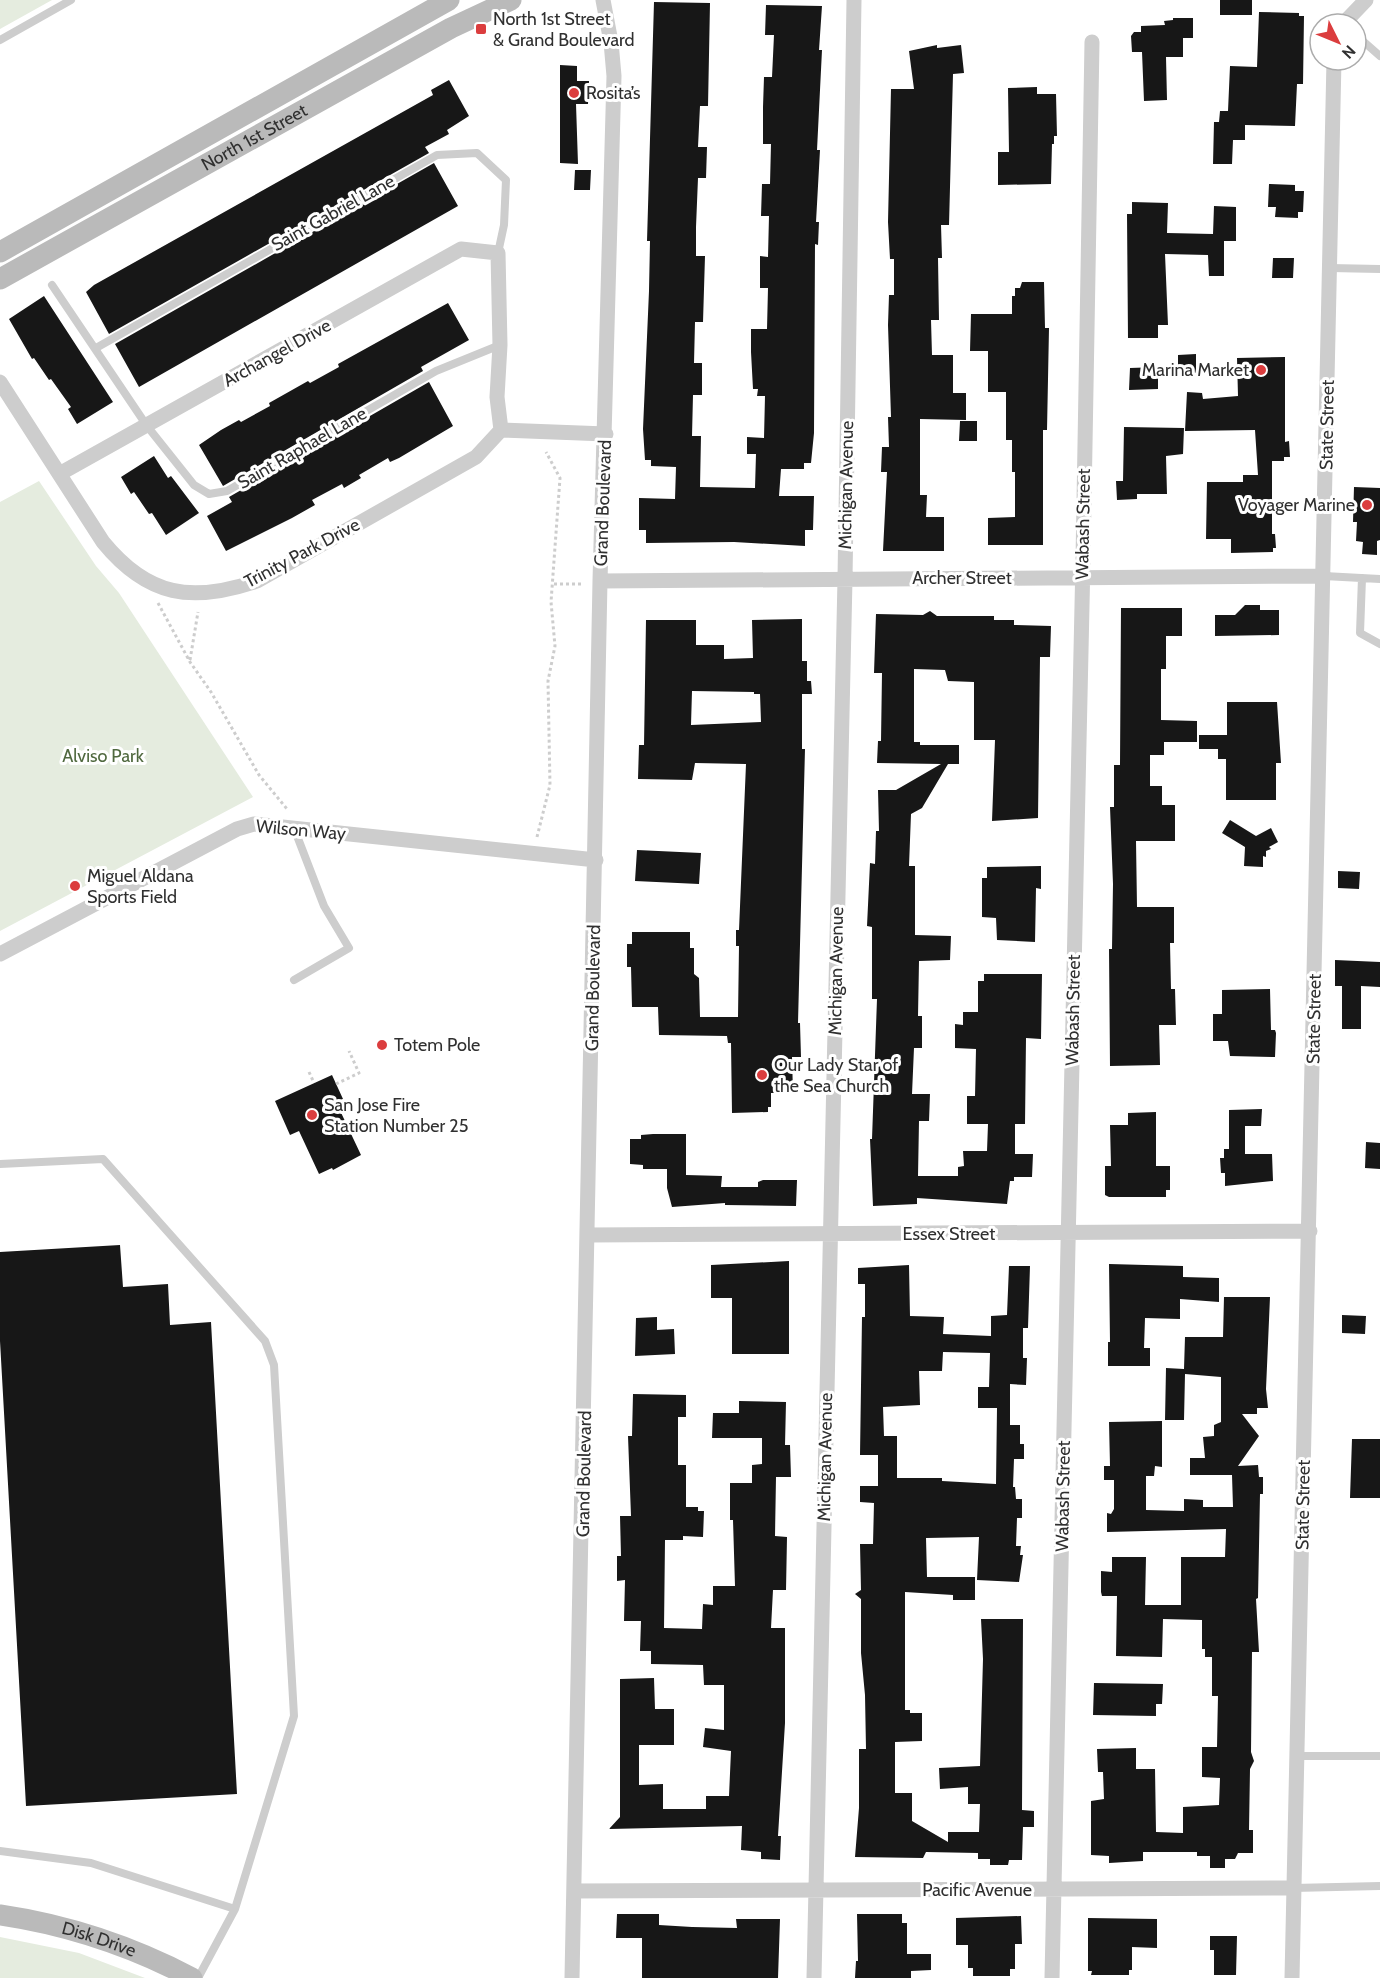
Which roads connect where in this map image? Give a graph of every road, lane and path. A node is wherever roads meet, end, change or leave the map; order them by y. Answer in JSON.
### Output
{"nodes":[{"id":1,"x":71,"y":0,"type":"edge"},
{"id":2,"x":449,"y":0,"type":"edge"},
{"id":3,"x":511,"y":0,"type":"edge"},
{"id":4,"x":603,"y":0,"type":"edge"},
{"id":5,"x":854,"y":0,"type":"edge"},
{"id":6,"x":1366,"y":0,"type":"edge"},
{"id":7,"x":1355,"y":12,"type":"edge"},
{"id":8,"x":0,"y":40,"type":"edge"},
{"id":9,"x":1092,"y":42,"type":"dead end"},
{"id":10,"x":1368,"y":46,"type":"edge"},
{"id":11,"x":1380,"y":56,"type":"edge"},
{"id":12,"x":1334,"y":72,"type":"edge"},
{"id":13,"x":0,"y":252,"type":"edge"},
{"id":14,"x":498,"y":253,"type":"junction"},
{"id":15,"x":1330,"y":268,"type":"junction"},
{"id":16,"x":1380,"y":269,"type":"edge"},
{"id":17,"x":0,"y":279,"type":"edge"},
{"id":18,"x":52,"y":285,"type":"dead end"},
{"id":19,"x":500,"y":345,"type":"junction"},
{"id":20,"x":96,"y":348,"type":"junction"},
{"id":21,"x":0,"y":382,"type":"edge"},
{"id":22,"x":147,"y":426,"type":"junction"},
{"id":23,"x":501,"y":430,"type":"junction"},
{"id":24,"x":606,"y":434,"type":"junction"},
{"id":25,"x":546,"y":452,"type":"dead end"},
{"id":26,"x":61,"y":473,"type":"junction"},
{"id":27,"x":1324,"y":576,"type":"junction"},
{"id":28,"x":1083,"y":577,"type":"junction"},
{"id":29,"x":1362,"y":578,"type":"junction"},
{"id":30,"x":845,"y":579,"type":"junction"},
{"id":31,"x":1380,"y":579,"type":"edge"},
{"id":32,"x":593,"y":582,"type":"junction"},
{"id":33,"x":555,"y":584,"type":"junction"},
{"id":34,"x":158,"y":603,"type":"dead end"},
{"id":35,"x":198,"y":612,"type":"dead end"},
{"id":36,"x":1380,"y":644,"type":"edge"},
{"id":37,"x":190,"y":662,"type":"junction"},
{"id":38,"x":287,"y":809,"type":"dead end"},
{"id":39,"x":294,"y":828,"type":"junction"},
{"id":40,"x":537,"y":837,"type":"dead end"},
{"id":41,"x":596,"y":860,"type":"junction"},
{"id":42,"x":0,"y":954,"type":"edge"},
{"id":43,"x":294,"y":980,"type":"dead end"},
{"id":44,"x":349,"y":1051,"type":"dead end"},
{"id":45,"x":309,"y":1072,"type":"dead end"},
{"id":46,"x":314,"y":1083,"type":"dead end"},
{"id":47,"x":336,"y":1084,"type":"dead end"},
{"id":48,"x":0,"y":1164,"type":"edge"},
{"id":49,"x":1310,"y":1231,"type":"junction"},
{"id":50,"x":1068,"y":1233,"type":"junction"},
{"id":51,"x":830,"y":1234,"type":"junction"},
{"id":52,"x":589,"y":1235,"type":"junction"},
{"id":53,"x":1297,"y":1756,"type":"junction"},
{"id":54,"x":1380,"y":1756,"type":"edge"},
{"id":55,"x":0,"y":1851,"type":"edge"},
{"id":56,"x":1380,"y":1886,"type":"edge"},
{"id":57,"x":1293,"y":1888,"type":"junction"},
{"id":58,"x":1054,"y":1889,"type":"junction"},
{"id":59,"x":816,"y":1890,"type":"junction"},
{"id":60,"x":574,"y":1891,"type":"junction"},
{"id":61,"x":235,"y":1908,"type":"junction"},
{"id":62,"x":0,"y":1915,"type":"edge"},
{"id":63,"x":192,"y":1978,"type":"edge"},
{"id":64,"x":198,"y":1978,"type":"edge"},
{"id":65,"x":572,"y":1978,"type":"edge"},
{"id":66,"x":814,"y":1978,"type":"edge"},
{"id":67,"x":1052,"y":1978,"type":"edge"},
{"id":68,"x":1292,"y":1978,"type":"edge"}],
"edges":[{"from":1,"to":8,"type":"lane"},
{"from":2,"to":13,"type":"main road","name":"North 1st Street"},
{"from":3,"to":17,"type":"main road","name":"North 1st Street"},
{"from":4,"to":24,"type":"street","name":"Grand Boulevard"},
{"from":5,"to":30,"type":"street","name":"Michigan Avenue"},
{"from":6,"to":7,"type":"street"},
{"from":9,"to":28,"type":"street","name":"Wabash Street"},
{"from":10,"to":11,"type":"lane"},
{"from":12,"to":15,"type":"street","name":"State Street"},
{"from":14,"to":19,"type":"street"},
{"from":14,"to":20,"type":"lane","name":"Saint Gabriel Lane"},
{"from":14,"to":22,"type":"street","name":"Archangel Drive"},
{"from":15,"to":16,"type":"lane"},
{"from":15,"to":27,"type":"street","name":"State Street"},
{"from":18,"to":20,"type":"lane","name":"Saint Raphael Lane"},
{"from":19,"to":22,"type":"lane","name":"Saint Raphael Lane"},
{"from":19,"to":23,"type":"street"},
{"from":20,"to":22,"type":"lane","name":"Saint Raphael Lane"},
{"from":21,"to":26,"type":"street","name":"Trinity Park Drive"},
{"from":22,"to":26,"type":"street","name":"Archangel Drive"},
{"from":23,"to":24,"type":"street"},
{"from":23,"to":26,"type":"street","name":"Trinity Park Drive"},
{"from":24,"to":32,"type":"street","name":"Grand Boulevard"},
{"from":25,"to":33,"type":"path"},
{"from":27,"to":28,"type":"street","name":"Archer Street"},
{"from":27,"to":29,"type":"lane"},
{"from":27,"to":49,"type":"street","name":"State Street"},
{"from":28,"to":30,"type":"street","name":"Archer Street"},
{"from":28,"to":50,"type":"street","name":"Wabash Street"},
{"from":29,"to":31,"type":"lane"},
{"from":29,"to":36,"type":"lane"},
{"from":30,"to":32,"type":"street","name":"Archer Street"},
{"from":30,"to":51,"type":"street","name":"Michigan Avenue"},
{"from":32,"to":33,"type":"path"},
{"from":32,"to":41,"type":"street","name":"Grand Boulevard"},
{"from":33,"to":40,"type":"path"},
{"from":34,"to":37,"type":"path"},
{"from":35,"to":37,"type":"path"},
{"from":37,"to":38,"type":"path"},
{"from":39,"to":41,"type":"street","name":"Wilson Way"},
{"from":39,"to":42,"type":"street","name":"Wilson Way"},
{"from":39,"to":43,"type":"lane"},
{"from":41,"to":52,"type":"street","name":"Grand Boulevard"},
{"from":44,"to":47,"type":"path"},
{"from":45,"to":46,"type":"path"},
{"from":48,"to":61,"type":"lane"},
{"from":49,"to":50,"type":"street","name":"Essex Street"},
{"from":49,"to":53,"type":"street","name":"State Street"},
{"from":50,"to":51,"type":"street","name":"Essex Street"},
{"from":50,"to":58,"type":"street","name":"Wabash Street"},
{"from":51,"to":52,"type":"street","name":"Essex Street"},
{"from":51,"to":59,"type":"street","name":"Michigan Avenue"},
{"from":52,"to":60,"type":"street","name":"Grand Boulevard"},
{"from":53,"to":54,"type":"lane"},
{"from":53,"to":57,"type":"street","name":"State Street"},
{"from":55,"to":61,"type":"lane"},
{"from":56,"to":57,"type":"lane","name":"Pacific Avenue"},
{"from":57,"to":58,"type":"street","name":"Pacific Avenue"},
{"from":57,"to":68,"type":"street","name":"State Street"},
{"from":58,"to":59,"type":"street","name":"Pacific Avenue"},
{"from":58,"to":67,"type":"street","name":"Wabash Street"},
{"from":59,"to":60,"type":"street","name":"Pacific Avenue"},
{"from":59,"to":66,"type":"street","name":"Michigan Avenue"},
{"from":60,"to":65,"type":"street","name":"Grand Boulevard"},
{"from":61,"to":64,"type":"lane"},
{"from":62,"to":63,"type":"main road","name":"Disk Drive"}]}
